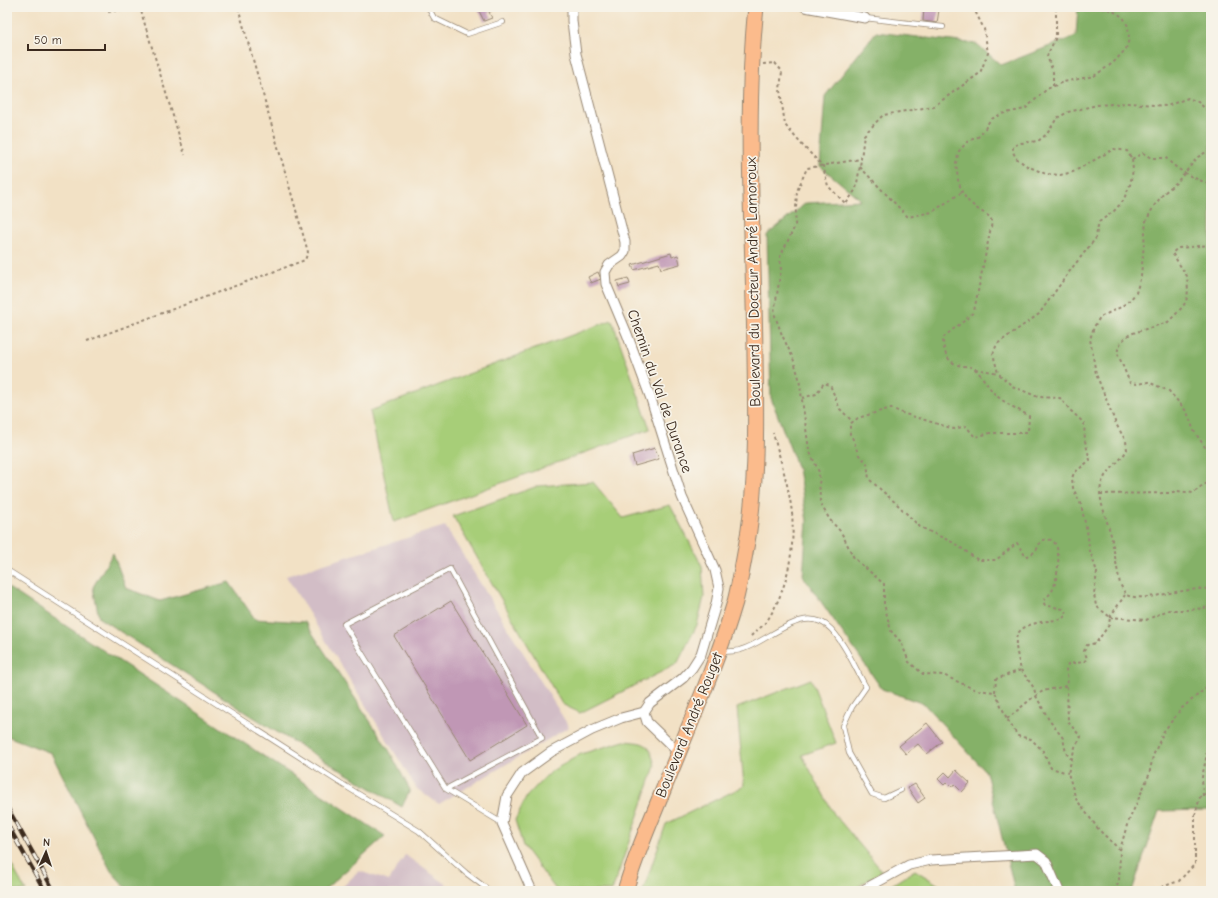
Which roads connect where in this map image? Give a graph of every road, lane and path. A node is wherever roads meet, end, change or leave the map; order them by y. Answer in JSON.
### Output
{"nodes":[{"id":1,"x":142,"y":7,"type":"edge"},
{"id":2,"x":238,"y":7,"type":"edge"},
{"id":3,"x":428,"y":7,"type":"edge"},
{"id":4,"x":572,"y":7,"type":"edge"},
{"id":5,"x":756,"y":7,"type":"edge"},
{"id":6,"x":805,"y":7,"type":"edge"},
{"id":7,"x":973,"y":7,"type":"edge"},
{"id":8,"x":1050,"y":7,"type":"edge"},
{"id":9,"x":1056,"y":8,"type":"edge"},
{"id":10,"x":108,"y":12,"type":"dead end"},
{"id":11,"x":865,"y":18,"type":"joint"},
{"id":12,"x":503,"y":22,"type":"dead end"},
{"id":13,"x":943,"y":27,"type":"dead end"},
{"id":14,"x":752,"y":65,"type":"junction"},
{"id":15,"x":1053,"y":86,"type":"junction"},
{"id":16,"x":1211,"y":114,"type":"edge"},
{"id":17,"x":1211,"y":151,"type":"edge"},
{"id":18,"x":185,"y":155,"type":"dead end"},
{"id":19,"x":861,"y":159,"type":"junction"},
{"id":20,"x":1132,"y":159,"type":"junction"},
{"id":21,"x":823,"y":166,"type":"junction"},
{"id":22,"x":860,"y":167,"type":"junction"},
{"id":23,"x":1184,"y":174,"type":"junction"},
{"id":24,"x":1211,"y":185,"type":"edge"},
{"id":25,"x":962,"y":192,"type":"junction"},
{"id":26,"x":1211,"y":245,"type":"edge"},
{"id":27,"x":87,"y":341,"type":"dead end"},
{"id":28,"x":975,"y":369,"type":"junction"},
{"id":29,"x":998,"y":373,"type":"junction"},
{"id":30,"x":802,"y":398,"type":"junction"},
{"id":31,"x":853,"y":422,"type":"junction"},
{"id":32,"x":773,"y":433,"type":"dead end"},
{"id":33,"x":1211,"y":448,"type":"edge"},
{"id":34,"x":1211,"y":482,"type":"edge"},
{"id":35,"x":1100,"y":494,"type":"junction"},
{"id":36,"x":745,"y":556,"type":"joint"},
{"id":37,"x":7,"y":570,"type":"edge"},
{"id":38,"x":1211,"y":589,"type":"edge"},
{"id":39,"x":1126,"y":595,"type":"junction"},
{"id":40,"x":1211,"y":607,"type":"edge"},
{"id":41,"x":1110,"y":617,"type":"junction"},
{"id":42,"x":739,"y":651,"type":"junction"},
{"id":43,"x":718,"y":652,"type":"junction"},
{"id":44,"x":1021,"y":670,"type":"junction"},
{"id":45,"x":1211,"y":684,"type":"edge"},
{"id":46,"x":1067,"y":686,"type":"junction"},
{"id":47,"x":995,"y":692,"type":"junction"},
{"id":48,"x":1036,"y":696,"type":"junction"},
{"id":49,"x":644,"y":712,"type":"junction"},
{"id":50,"x":1008,"y":719,"type":"junction"},
{"id":51,"x":1211,"y":733,"type":"edge"},
{"id":52,"x":678,"y":752,"type":"junction"},
{"id":53,"x":1072,"y":760,"type":"junction"},
{"id":54,"x":1068,"y":773,"type":"junction"},
{"id":55,"x":446,"y":789,"type":"junction"},
{"id":56,"x":901,"y":790,"type":"dead end"},
{"id":57,"x":1211,"y":791,"type":"edge"},
{"id":58,"x":1203,"y":796,"type":"junction"},
{"id":59,"x":502,"y":823,"type":"junction"},
{"id":60,"x":1120,"y":850,"type":"junction"},
{"id":61,"x":490,"y":891,"type":"edge"},
{"id":62,"x":532,"y":891,"type":"edge"},
{"id":63,"x":625,"y":891,"type":"edge"},
{"id":64,"x":861,"y":891,"type":"edge"},
{"id":65,"x":1059,"y":891,"type":"edge"},
{"id":66,"x":1114,"y":891,"type":"edge"},
{"id":67,"x":1150,"y":891,"type":"edge"}],
"edges":[{"from":1,"to":10,"type":"path"},
{"from":1,"to":18,"type":"path"},
{"from":2,"to":27,"type":"path"},
{"from":3,"to":12,"type":"lane"},
{"from":4,"to":49,"type":"street","name":"Chemin du Val de Durance"},
{"from":5,"to":14,"type":"main road","name":"Boulevard du Docteur André Lamoroux"},
{"from":6,"to":11,"type":"street"},
{"from":7,"to":19,"type":"path"},
{"from":8,"to":9,"type":"path"},
{"from":9,"to":15,"type":"path"},
{"from":9,"to":15,"type":"path"},
{"from":11,"to":13,"type":"lane"},
{"from":14,"to":21,"type":"path"},
{"from":14,"to":36,"type":"main road","name":"Boulevard du Docteur André Lamoroux"},
{"from":15,"to":25,"type":"path"},
{"from":16,"to":20,"type":"path"},
{"from":17,"to":23,"type":"path"},
{"from":19,"to":21,"type":"path"},
{"from":19,"to":22,"type":"path"},
{"from":20,"to":23,"type":"path"},
{"from":20,"to":29,"type":"path"},
{"from":21,"to":22,"type":"path"},
{"from":21,"to":30,"type":"path"},
{"from":22,"to":25,"type":"path"},
{"from":23,"to":24,"type":"path"},
{"from":23,"to":35,"type":"path"},
{"from":25,"to":28,"type":"path"},
{"from":26,"to":33,"type":"path"},
{"from":28,"to":29,"type":"path"},
{"from":28,"to":31,"type":"path"},
{"from":29,"to":41,"type":"path"},
{"from":30,"to":31,"type":"path"},
{"from":30,"to":47,"type":"path"},
{"from":31,"to":44,"type":"path"},
{"from":32,"to":42,"type":"path"},
{"from":34,"to":35,"type":"path"},
{"from":35,"to":39,"type":"path"},
{"from":36,"to":43,"type":"main road","name":"Boulevard André Rouget"},
{"from":37,"to":61,"type":"lane"},
{"from":38,"to":39,"type":"path"},
{"from":39,"to":41,"type":"path"},
{"from":40,"to":41,"type":"path"},
{"from":41,"to":46,"type":"path"},
{"from":42,"to":43,"type":"lane"},
{"from":42,"to":56,"type":"lane"},
{"from":43,"to":52,"type":"main road","name":"Boulevard André Rouget"},
{"from":44,"to":47,"type":"path"},
{"from":44,"to":48,"type":"path"},
{"from":45,"to":60,"type":"path"},
{"from":46,"to":48,"type":"path"},
{"from":46,"to":53,"type":"path"},
{"from":47,"to":50,"type":"path"},
{"from":48,"to":50,"type":"path"},
{"from":48,"to":53,"type":"path"},
{"from":49,"to":52,"type":"street"},
{"from":49,"to":59,"type":"street"},
{"from":50,"to":54,"type":"path"},
{"from":51,"to":58,"type":"path"},
{"from":52,"to":63,"type":"main road","name":"Boulevard André Rouget"},
{"from":53,"to":54,"type":"path"},
{"from":54,"to":60,"type":"path"},
{"from":55,"to":55,"type":"lane"},
{"from":55,"to":59,"type":"lane"},
{"from":57,"to":58,"type":"path"},
{"from":58,"to":67,"type":"path"},
{"from":59,"to":62,"type":"street"},
{"from":60,"to":66,"type":"path"},
{"from":64,"to":65,"type":"street"}]}
